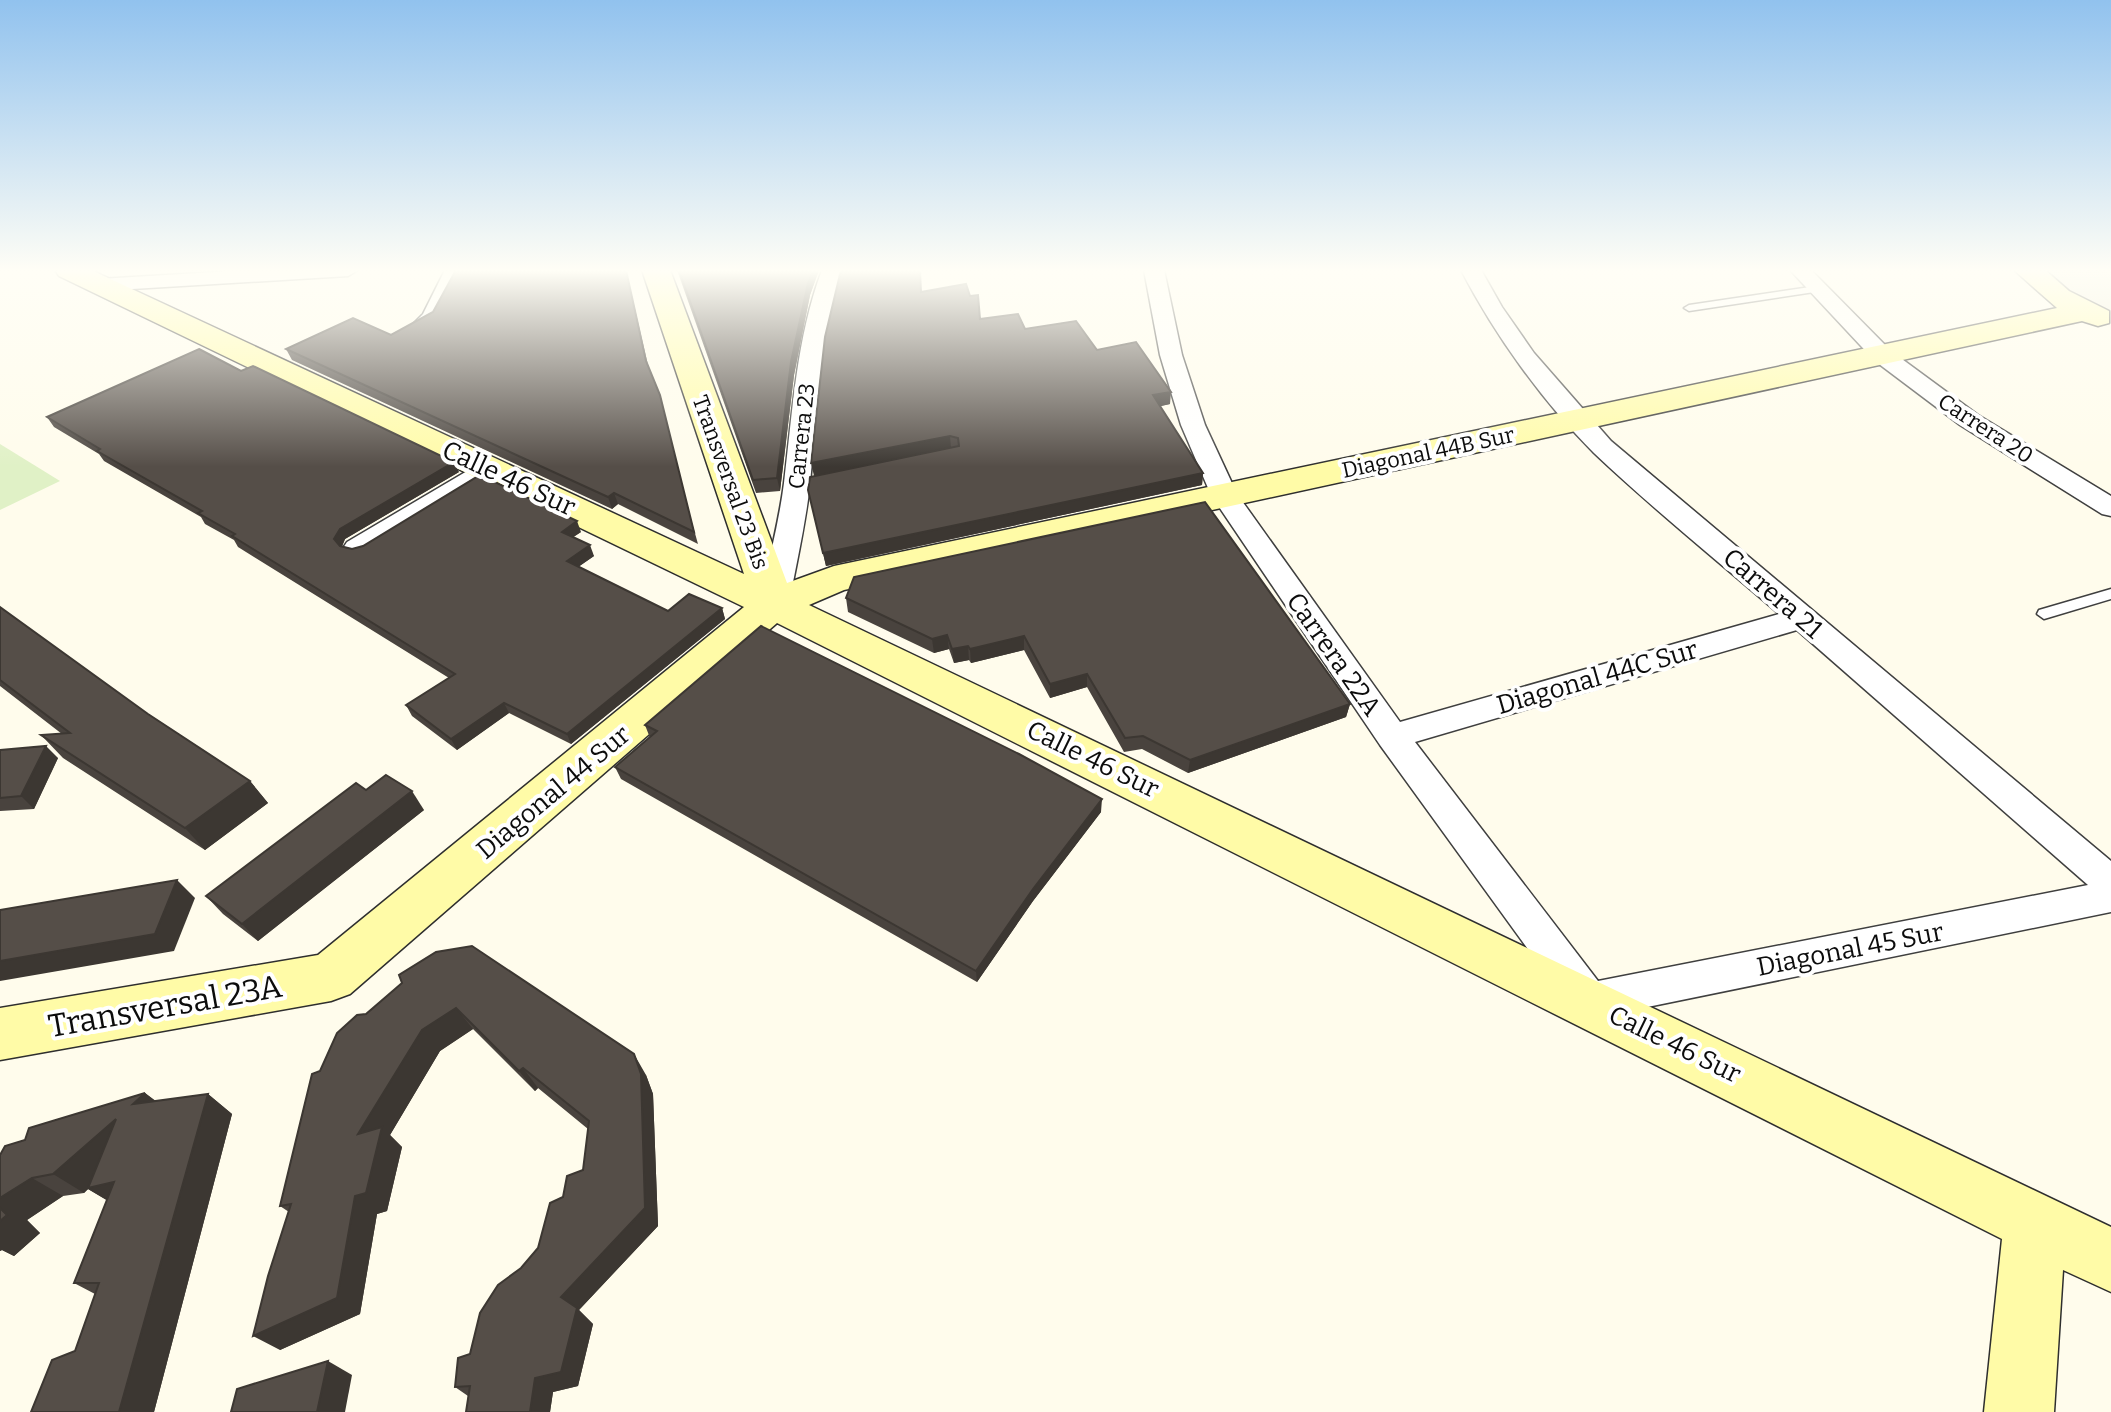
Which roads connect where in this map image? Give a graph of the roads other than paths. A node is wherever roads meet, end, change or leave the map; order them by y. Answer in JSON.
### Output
{"nodes":[{"id":1,"x":208,"y":336,"type":"edge"},
{"id":2,"x":679,"y":336,"type":"edge"},
{"id":3,"x":813,"y":336,"type":"edge"},
{"id":4,"x":1167,"y":336,"type":"edge"},
{"id":5,"x":1511,"y":336,"type":"edge"},
{"id":6,"x":1863,"y":336,"type":"edge"},
{"id":7,"x":1994,"y":336,"type":"edge"},
{"id":8,"x":1883,"y":356,"type":"junction"},
{"id":9,"x":1578,"y":421,"type":"junction"},
{"id":10,"x":488,"y":469,"type":"junction"},
{"id":11,"x":1224,"y":495,"type":"junction"},
{"id":12,"x":2111,"y":508,"type":"edge"},
{"id":13,"x":357,"y":548,"type":"edge"},
{"id":14,"x":2111,"y":594,"type":"edge"},
{"id":15,"x":774,"y":604,"type":"junction"},
{"id":16,"x":2044,"y":614,"type":"dead end"},
{"id":17,"x":1802,"y":618,"type":"junction"},
{"id":18,"x":1392,"y":736,"type":"junction"},
{"id":19,"x":2111,"y":883,"type":"edge"},
{"id":20,"x":2111,"y":896,"type":"edge"},
{"id":21,"x":331,"y":977,"type":"joint"},
{"id":22,"x":1589,"y":1001,"type":"junction"},
{"id":23,"x":0,"y":1034,"type":"edge"},
{"id":24,"x":2035,"y":1222,"type":"junction"},
{"id":25,"x":2111,"y":1260,"type":"edge"},
{"id":26,"x":2019,"y":1412,"type":"edge"}],
"edges":[{"from":1,"to":10,"type":"street","name":"Calle 46 Sur"},
{"from":2,"to":15,"type":"street","name":"Transversal 23 Bis"},
{"from":3,"to":15,"type":"street","name":"Carrera 23"},
{"from":4,"to":11,"type":"street","name":"Carrera 22A"},
{"from":5,"to":9,"type":"street","name":"Carrera 21"},
{"from":6,"to":8,"type":"street","name":"Carrera 20"},
{"from":7,"to":8,"type":"street","name":"Diagonal 44B Sur"},
{"from":8,"to":9,"type":"street","name":"Diagonal 44B Sur"},
{"from":8,"to":12,"type":"street","name":"Carrera 20"},
{"from":9,"to":11,"type":"street","name":"Diagonal 44B Sur"},
{"from":9,"to":17,"type":"street","name":"Carrera 21"},
{"from":10,"to":13,"type":"street"},
{"from":10,"to":15,"type":"street","name":"Calle 46 Sur"},
{"from":11,"to":15,"type":"street","name":"Diagonal 44B Sur"},
{"from":11,"to":18,"type":"street","name":"Carrera 22A"},
{"from":14,"to":16,"type":"lane"},
{"from":15,"to":21,"type":"street","name":"Diagonal 44 Sur"},
{"from":15,"to":22,"type":"street","name":"Calle 46 Sur"},
{"from":17,"to":18,"type":"street","name":"Diagonal 44C Sur"},
{"from":17,"to":19,"type":"street","name":"Carrera 21"},
{"from":18,"to":22,"type":"street","name":"Carrera 22A"},
{"from":20,"to":22,"type":"street","name":"Diagonal 45 Sur"},
{"from":21,"to":23,"type":"street","name":"Transversal 23A"},
{"from":22,"to":24,"type":"street","name":"Calle 46 Sur"},
{"from":24,"to":25,"type":"street","name":"Calle 46 Sur"},
{"from":24,"to":26,"type":"street"}]}
